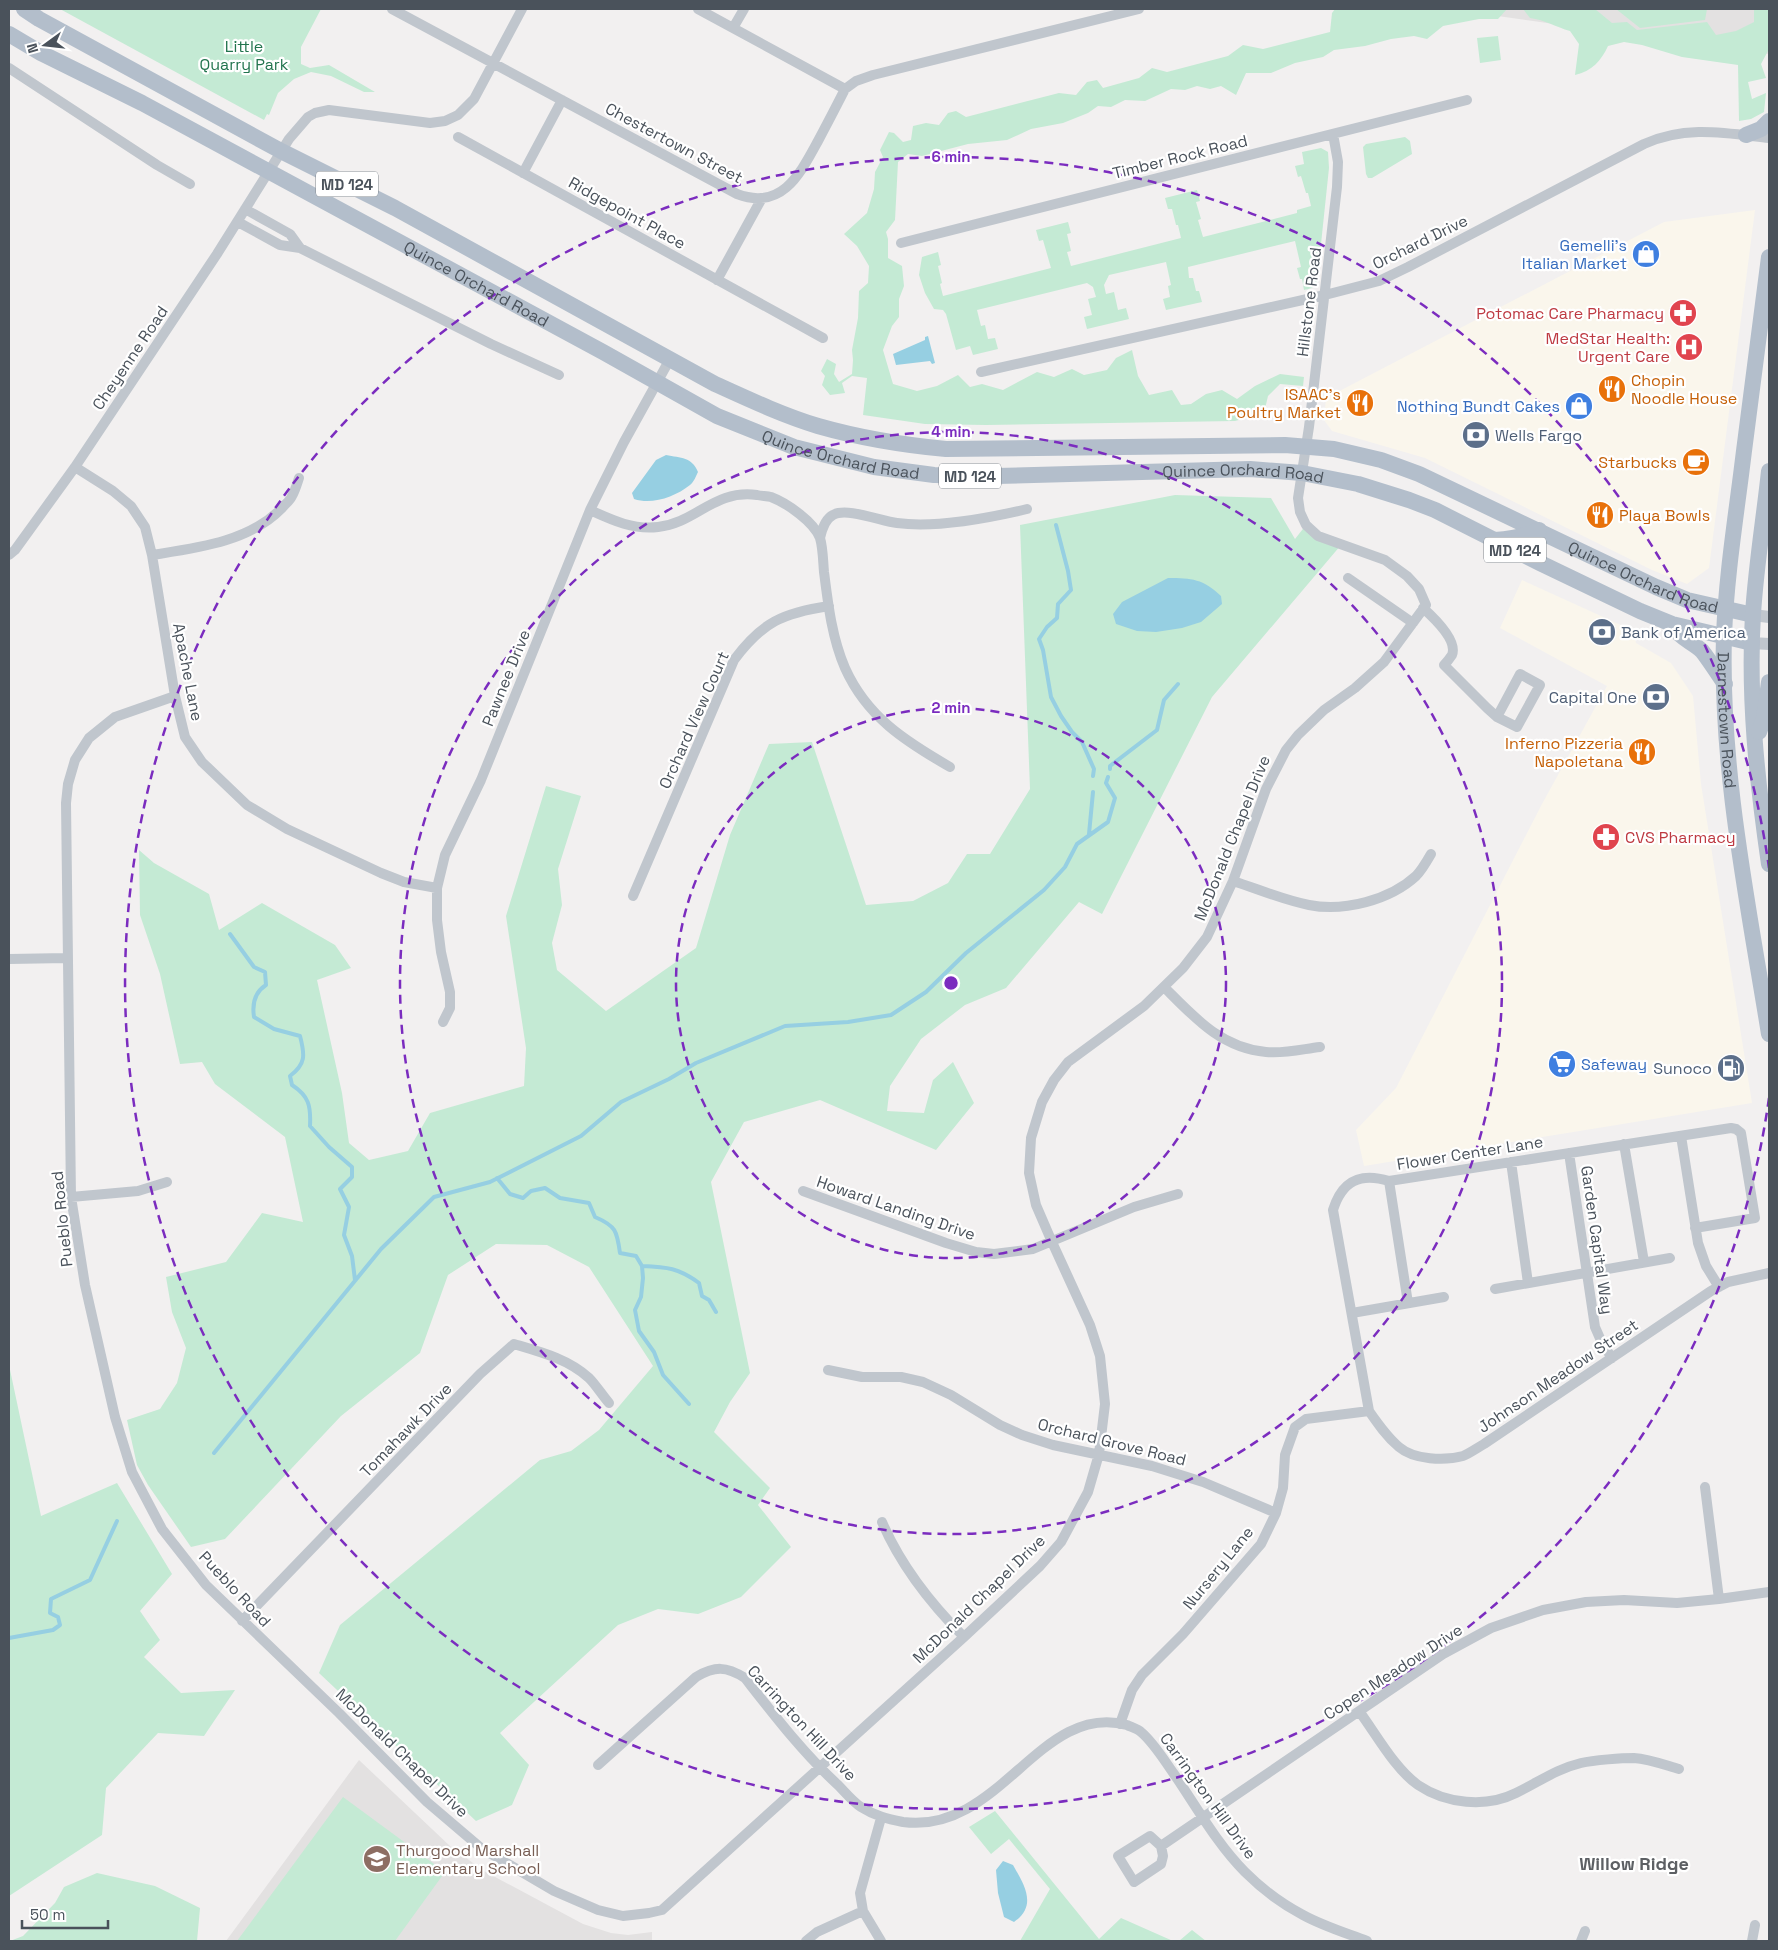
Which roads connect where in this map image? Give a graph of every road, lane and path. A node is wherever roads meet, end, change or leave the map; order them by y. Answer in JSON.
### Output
{"nodes":[{"id":1,"x":24,"y":9,"type":"edge"},
{"id":2,"x":392,"y":9,"type":"edge"},
{"id":3,"x":522,"y":9,"type":"edge"},
{"id":4,"x":698,"y":9,"type":"edge"},
{"id":5,"x":744,"y":9,"type":"edge"},
{"id":6,"x":1139,"y":9,"type":"edge"},
{"id":7,"x":733,"y":28,"type":"junction"},
{"id":8,"x":9,"y":34,"type":"edge"},
{"id":9,"x":494,"y":63,"type":"junction"},
{"id":10,"x":9,"y":68,"type":"edge"},
{"id":11,"x":845,"y":90,"type":"junction"},
{"id":12,"x":562,"y":100,"type":"junction"},
{"id":13,"x":1467,"y":100,"type":"dead end"},
{"id":14,"x":1769,"y":121,"type":"edge"},
{"id":15,"x":1333,"y":134,"type":"junction"},
{"id":16,"x":1746,"y":136,"type":"junction"},
{"id":17,"x":458,"y":137,"type":"dead end"},
{"id":18,"x":1769,"y":138,"type":"edge"},
{"id":19,"x":281,"y":151,"type":"junction"},
{"id":20,"x":268,"y":172,"type":"junction"},
{"id":21,"x":523,"y":173,"type":"junction"},
{"id":22,"x":190,"y":184,"type":"dead end"},
{"id":23,"x":762,"y":198,"type":"junction"},
{"id":24,"x":245,"y":209,"type":"junction"},
{"id":25,"x":238,"y":222,"type":"junction"},
{"id":26,"x":901,"y":243,"type":"dead end"},
{"id":27,"x":300,"y":248,"type":"junction"},
{"id":28,"x":1769,"y":256,"type":"edge"},
{"id":29,"x":718,"y":280,"type":"junction"},
{"id":30,"x":1325,"y":295,"type":"junction"},
{"id":31,"x":823,"y":338,"type":"dead end"},
{"id":32,"x":670,"y":359,"type":"junction"},
{"id":33,"x":981,"y":372,"type":"dead end"},
{"id":34,"x":559,"y":376,"type":"dead end"},
{"id":35,"x":656,"y":382,"type":"junction"},
{"id":36,"x":1306,"y":446,"type":"junction"},
{"id":37,"x":75,"y":467,"type":"junction"},
{"id":38,"x":1769,"y":471,"type":"edge"},
{"id":39,"x":1302,"y":473,"type":"junction"},
{"id":40,"x":299,"y":478,"type":"dead end"},
{"id":41,"x":1026,"y":509,"type":"dead end"},
{"id":42,"x":590,"y":510,"type":"junction"},
{"id":43,"x":1539,"y":530,"type":"junction"},
{"id":44,"x":820,"y":538,"type":"junction"},
{"id":45,"x":1495,"y":540,"type":"junction"},
{"id":46,"x":9,"y":555,"type":"edge"},
{"id":47,"x":152,"y":555,"type":"junction"},
{"id":48,"x":1348,"y":578,"type":"dead end"},
{"id":49,"x":829,"y":606,"type":"junction"},
{"id":50,"x":1424,"y":608,"type":"junction"},
{"id":51,"x":1726,"y":610,"type":"junction"},
{"id":52,"x":1761,"y":616,"type":"edge"},
{"id":53,"x":1413,"y":623,"type":"junction"},
{"id":54,"x":1672,"y":624,"type":"junction"},
{"id":55,"x":1724,"y":637,"type":"junction"},
{"id":56,"x":1752,"y":643,"type":"junction"},
{"id":57,"x":1769,"y":644,"type":"edge"},
{"id":58,"x":1769,"y":682,"type":"edge"},
{"id":59,"x":1725,"y":684,"type":"junction"},
{"id":60,"x":175,"y":696,"type":"junction"},
{"id":61,"x":1497,"y":717,"type":"junction"},
{"id":62,"x":1755,"y":744,"type":"junction"},
{"id":63,"x":950,"y":767,"type":"dead end"},
{"id":64,"x":1431,"y":854,"type":"dead end"},
{"id":65,"x":1769,"y":864,"type":"edge"},
{"id":66,"x":1233,"y":881,"type":"junction"},
{"id":67,"x":437,"y":888,"type":"junction"},
{"id":68,"x":633,"y":896,"type":"dead end"},
{"id":69,"x":67,"y":958,"type":"junction"},
{"id":70,"x":9,"y":959,"type":"edge"},
{"id":71,"x":1164,"y":987,"type":"junction"},
{"id":72,"x":443,"y":1022,"type":"dead end"},
{"id":73,"x":1769,"y":1034,"type":"edge"},
{"id":74,"x":1320,"y":1047,"type":"dead end"},
{"id":75,"x":1681,"y":1136,"type":"junction"},
{"id":76,"x":1624,"y":1144,"type":"junction"},
{"id":77,"x":1569,"y":1153,"type":"junction"},
{"id":78,"x":1512,"y":1162,"type":"junction"},
{"id":79,"x":1389,"y":1181,"type":"junction"},
{"id":80,"x":167,"y":1182,"type":"dead end"},
{"id":81,"x":803,"y":1191,"type":"dead end"},
{"id":82,"x":1178,"y":1194,"type":"dead end"},
{"id":83,"x":71,"y":1197,"type":"junction"},
{"id":84,"x":1696,"y":1228,"type":"junction"},
{"id":85,"x":1052,"y":1242,"type":"junction"},
{"id":86,"x":1670,"y":1258,"type":"dead end"},
{"id":87,"x":1644,"y":1262,"type":"junction"},
{"id":88,"x":1587,"y":1273,"type":"junction"},
{"id":89,"x":1769,"y":1273,"type":"edge"},
{"id":90,"x":1528,"y":1283,"type":"junction"},
{"id":91,"x":1719,"y":1287,"type":"junction"},
{"id":92,"x":1495,"y":1289,"type":"dead end"},
{"id":93,"x":1444,"y":1297,"type":"dead end"},
{"id":94,"x":1408,"y":1303,"type":"junction"},
{"id":95,"x":1352,"y":1313,"type":"junction"},
{"id":96,"x":1612,"y":1358,"type":"junction"},
{"id":97,"x":828,"y":1370,"type":"dead end"},
{"id":98,"x":608,"y":1403,"type":"dead end"},
{"id":99,"x":1369,"y":1411,"type":"junction"},
{"id":100,"x":1099,"y":1454,"type":"junction"},
{"id":101,"x":1705,"y":1487,"type":"dead end"},
{"id":102,"x":1276,"y":1513,"type":"junction"},
{"id":103,"x":882,"y":1522,"type":"dead end"},
{"id":104,"x":1769,"y":1592,"type":"edge"},
{"id":105,"x":1719,"y":1599,"type":"junction"},
{"id":106,"x":242,"y":1621,"type":"junction"},
{"id":107,"x":964,"y":1637,"type":"junction"},
{"id":108,"x":318,"y":1692,"type":"joint"},
{"id":109,"x":1359,"y":1711,"type":"junction"},
{"id":110,"x":1120,"y":1724,"type":"junction"},
{"id":111,"x":598,"y":1765,"type":"dead end"},
{"id":112,"x":819,"y":1768,"type":"junction"},
{"id":113,"x":1679,"y":1769,"type":"dead end"},
{"id":114,"x":1204,"y":1817,"type":"junction"},
{"id":115,"x":881,"y":1818,"type":"junction"},
{"id":116,"x":1161,"y":1846,"type":"junction"},
{"id":117,"x":863,"y":1911,"type":"junction"},
{"id":118,"x":1755,"y":1925,"type":"dead end"},
{"id":119,"x":806,"y":1941,"type":"edge"},
{"id":120,"x":881,"y":1941,"type":"edge"},
{"id":121,"x":1367,"y":1941,"type":"edge"},
{"id":122,"x":1752,"y":1941,"type":"edge"}],
"edges":[{"from":1,"to":19,"type":"main road","name":"Quince Orchard Road","number":"MD 124"},
{"from":2,"to":9,"type":"street","name":"Chestertown Street"},
{"from":3,"to":9,"type":"street","name":"Cheyenne Road"},
{"from":4,"to":7,"type":"street"},
{"from":5,"to":7,"type":"street"},
{"from":6,"to":11,"type":"street"},
{"from":7,"to":11,"type":"street"},
{"from":8,"to":20,"type":"main road","name":"Quince Orchard Road","number":"MD 124"},
{"from":9,"to":12,"type":"street","name":"Chestertown Street"},
{"from":9,"to":19,"type":"street","name":"Cheyenne Road"},
{"from":10,"to":22,"type":"street"},
{"from":11,"to":23,"type":"street"},
{"from":12,"to":21,"type":"street"},
{"from":12,"to":23,"type":"street","name":"Chestertown Street"},
{"from":13,"to":15,"type":"street","name":"Timber Rock Road"},
{"from":14,"to":16,"type":"main road"},
{"from":15,"to":26,"type":"street","name":"Timber Rock Road"},
{"from":15,"to":30,"type":"street","name":"Hillstone Road"},
{"from":16,"to":18,"type":"street","name":"Orchard Drive"},
{"from":16,"to":30,"type":"street","name":"Orchard Drive"},
{"from":17,"to":21,"type":"street","name":"Ridgepoint Place"},
{"from":19,"to":20,"type":"street","name":"Cheyenne Road"},
{"from":19,"to":32,"type":"main road","name":"Quince Orchard Road","number":"MD 124"},
{"from":20,"to":24,"type":"street","name":"Cheyenne Road"},
{"from":20,"to":35,"type":"main road","name":"Quince Orchard Road","number":"MD 124"},
{"from":21,"to":29,"type":"street","name":"Ridgepoint Place"},
{"from":23,"to":29,"type":"street"},
{"from":24,"to":25,"type":"street","name":"Cheyenne Road"},
{"from":24,"to":27,"type":"street"},
{"from":25,"to":27,"type":"street"},
{"from":25,"to":37,"type":"street","name":"Cheyenne Road"},
{"from":27,"to":34,"type":"street"},
{"from":28,"to":51,"type":"main road","name":"Darnestown Road"},
{"from":29,"to":31,"type":"street","name":"Ridgepoint Place"},
{"from":30,"to":33,"type":"street","name":"Orchard Drive"},
{"from":30,"to":36,"type":"street","name":"Hillstone Road"},
{"from":32,"to":35,"type":"street","name":"Pawnee Drive"},
{"from":32,"to":36,"type":"main road","name":"Quince Orchard Road","number":"MD 124"},
{"from":35,"to":39,"type":"main road","name":"Quince Orchard Road","number":"MD 124"},
{"from":35,"to":42,"type":"street","name":"Pawnee Drive"},
{"from":36,"to":39,"type":"street","name":"Hillstone Road"},
{"from":36,"to":43,"type":"main road","name":"Quince Orchard Road","number":"MD 124"},
{"from":37,"to":46,"type":"street","name":"Cheyenne Road"},
{"from":37,"to":47,"type":"street","name":"Apache Lane"},
{"from":38,"to":52,"type":"main road","name":"Darnestown Road"},
{"from":39,"to":45,"type":"main road","name":"Quince Orchard Road","number":"MD 124"},
{"from":39,"to":50,"type":"street"},
{"from":40,"to":47,"type":"street"},
{"from":41,"to":44,"type":"street"},
{"from":42,"to":44,"type":"street"},
{"from":42,"to":67,"type":"street","name":"Pawnee Drive"},
{"from":43,"to":45,"type":"main road"},
{"from":43,"to":51,"type":"main road","name":"Quince Orchard Road","number":"MD 124"},
{"from":44,"to":49,"type":"street"},
{"from":45,"to":54,"type":"main road","name":"Quince Orchard Road","number":"MD 124"},
{"from":47,"to":60,"type":"street","name":"Apache Lane"},
{"from":48,"to":53,"type":"street"},
{"from":49,"to":63,"type":"street"},
{"from":49,"to":68,"type":"street","name":"Orchard View Court"},
{"from":50,"to":53,"type":"street","name":"McDonald Chapel Drive"},
{"from":50,"to":61,"type":"street"},
{"from":51,"to":52,"type":"main road","name":"Quince Orchard Road","number":"MD 124"},
{"from":51,"to":55,"type":"main road","name":"Darnestown Road"},
{"from":52,"to":56,"type":"main road","name":"Darnestown Road"},
{"from":53,"to":66,"type":"street","name":"McDonald Chapel Drive"},
{"from":54,"to":55,"type":"main road","name":"Quince Orchard Road","number":"MD 124"},
{"from":54,"to":59,"type":"main road"},
{"from":55,"to":56,"type":"main road","name":"Quince Orchard Road","number":"MD 124"},
{"from":55,"to":59,"type":"main road","name":"Darnestown Road"},
{"from":56,"to":57,"type":"street","name":"Quince Orchard Road"},
{"from":56,"to":62,"type":"main road","name":"Darnestown Road"},
{"from":58,"to":62,"type":"main road"},
{"from":59,"to":73,"type":"main road","name":"Darnestown Road"},
{"from":60,"to":67,"type":"street","name":"Apache Lane"},
{"from":60,"to":69,"type":"street","name":"Pueblo Road"},
{"from":61,"to":61,"type":"street"},
{"from":62,"to":65,"type":"main road","name":"Darnestown Road"},
{"from":64,"to":66,"type":"street"},
{"from":66,"to":71,"type":"street","name":"McDonald Chapel Drive"},
{"from":67,"to":72,"type":"street","name":"Pawnee Drive"},
{"from":69,"to":70,"type":"street"},
{"from":69,"to":83,"type":"street","name":"Pueblo Road"},
{"from":71,"to":74,"type":"street"},
{"from":71,"to":85,"type":"street","name":"McDonald Chapel Drive"},
{"from":75,"to":76,"type":"street","name":"Flower Center Lane"},
{"from":75,"to":84,"type":"street"},
{"from":75,"to":84,"type":"street"},
{"from":76,"to":77,"type":"street","name":"Flower Center Lane"},
{"from":76,"to":87,"type":"street"},
{"from":77,"to":78,"type":"street","name":"Flower Center Lane"},
{"from":77,"to":88,"type":"street","name":"Garden Capital Way"},
{"from":78,"to":79,"type":"street","name":"Flower Center Lane"},
{"from":78,"to":90,"type":"street"},
{"from":79,"to":94,"type":"street"},
{"from":79,"to":95,"type":"street","name":"Flower Center Lane"},
{"from":80,"to":83,"type":"street"},
{"from":81,"to":85,"type":"street","name":"Howard Landing Drive"},
{"from":82,"to":85,"type":"street","name":"Howard Landing Drive"},
{"from":83,"to":106,"type":"street","name":"Pueblo Road"},
{"from":84,"to":91,"type":"street"},
{"from":85,"to":100,"type":"street","name":"McDonald Chapel Drive"},
{"from":86,"to":87,"type":"street"},
{"from":87,"to":88,"type":"street"},
{"from":88,"to":90,"type":"street"},
{"from":88,"to":96,"type":"street","name":"Garden Capital Way"},
{"from":89,"to":91,"type":"street","name":"Johnson Meadow Street"},
{"from":90,"to":92,"type":"street"},
{"from":91,"to":96,"type":"street","name":"Johnson Meadow Street"},
{"from":93,"to":94,"type":"street"},
{"from":94,"to":95,"type":"street"},
{"from":95,"to":99,"type":"street","name":"Flower Center Lane"},
{"from":96,"to":99,"type":"street","name":"Johnson Meadow Street"},
{"from":97,"to":100,"type":"street","name":"Orchard Grove Road"},
{"from":98,"to":106,"type":"street","name":"Tomahawk Drive"},
{"from":99,"to":102,"type":"street","name":"Nursery Lane"},
{"from":100,"to":102,"type":"street","name":"Orchard Grove Road"},
{"from":100,"to":107,"type":"street","name":"McDonald Chapel Drive"},
{"from":101,"to":105,"type":"street"},
{"from":102,"to":110,"type":"street","name":"Nursery Lane"},
{"from":103,"to":107,"type":"street"},
{"from":104,"to":105,"type":"street","name":"Copen Meadow Drive"},
{"from":105,"to":109,"type":"street","name":"Copen Meadow Drive"},
{"from":106,"to":108,"type":"street","name":"Pueblo Road"},
{"from":107,"to":112,"type":"street","name":"McDonald Chapel Drive"},
{"from":108,"to":112,"type":"street","name":"McDonald Chapel Drive"},
{"from":109,"to":113,"type":"street"},
{"from":109,"to":114,"type":"street","name":"Copen Meadow Drive"},
{"from":110,"to":114,"type":"street","name":"Carrington Hill Drive"},
{"from":110,"to":115,"type":"street","name":"Carrington Hill Drive"},
{"from":111,"to":112,"type":"street","name":"Carrington Hill Drive"},
{"from":112,"to":115,"type":"street","name":"Carrington Hill Drive"},
{"from":114,"to":116,"type":"street","name":"Copen Meadow Drive"},
{"from":114,"to":121,"type":"street","name":"Carrington Hill Drive"},
{"from":115,"to":117,"type":"street"},
{"from":116,"to":116,"type":"street"},
{"from":117,"to":119,"type":"street"},
{"from":117,"to":120,"type":"street"},
{"from":118,"to":122,"type":"street"}]}
